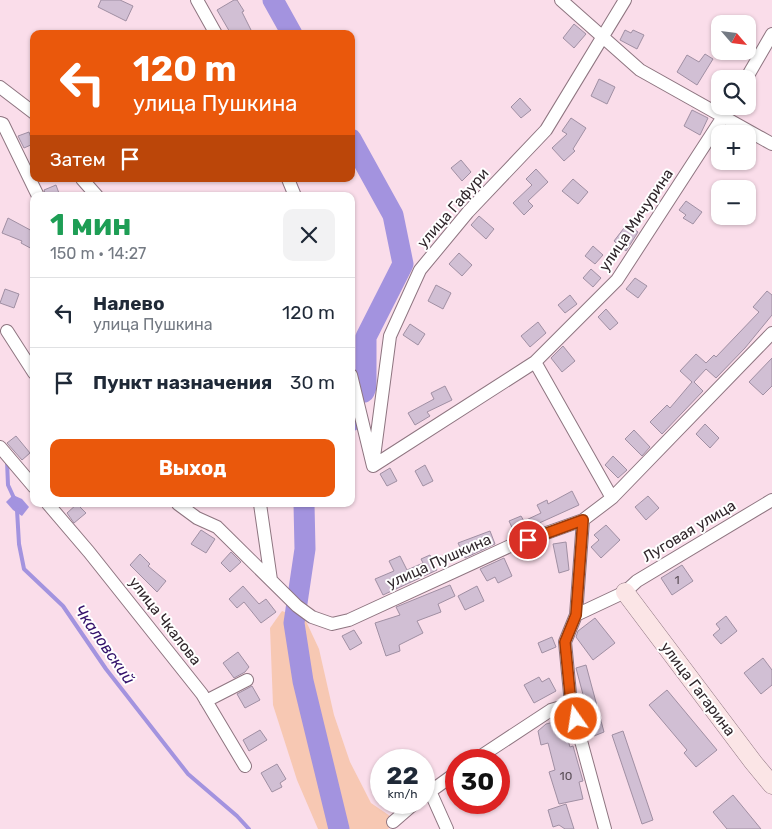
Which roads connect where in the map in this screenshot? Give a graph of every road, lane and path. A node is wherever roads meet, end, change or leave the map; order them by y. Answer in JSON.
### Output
{"nodes":[{"id":1,"x":197,"y":0,"type":"edge"},
{"id":2,"x":561,"y":0,"type":"edge"},
{"id":3,"x":625,"y":0,"type":"edge"},
{"id":4,"x":214,"y":30,"type":"edge"},
{"id":5,"x":772,"y":34,"type":"edge"},
{"id":6,"x":604,"y":37,"type":"junction"},
{"id":7,"x":751,"y":70,"type":"edge"},
{"id":8,"x":0,"y":87,"type":"edge"},
{"id":9,"x":711,"y":104,"type":"edge"},
{"id":10,"x":30,"y":110,"type":"edge"},
{"id":11,"x":725,"y":115,"type":"edge"},
{"id":12,"x":731,"y":115,"type":"edge"},
{"id":13,"x":0,"y":123,"type":"edge"},
{"id":14,"x":772,"y":144,"type":"edge"},
{"id":15,"x":30,"y":180,"type":"edge"},
{"id":16,"x":85,"y":182,"type":"edge"},
{"id":17,"x":93,"y":192,"type":"edge"},
{"id":18,"x":3,"y":330,"type":"edge"},
{"id":19,"x":772,"y":333,"type":"edge"},
{"id":20,"x":22,"y":339,"type":"dead end"},
{"id":21,"x":535,"y":362,"type":"junction"},
{"id":22,"x":30,"y":367,"type":"edge"},
{"id":23,"x":355,"y":389,"type":"edge"},
{"id":24,"x":0,"y":447,"type":"edge"},
{"id":25,"x":373,"y":466,"type":"junction"},
{"id":26,"x":30,"y":482,"type":"edge"},
{"id":27,"x":612,"y":498,"type":"junction"},
{"id":28,"x":772,"y":500,"type":"edge"},
{"id":29,"x":51,"y":507,"type":"edge"},
{"id":30,"x":182,"y":507,"type":"edge"},
{"id":31,"x":260,"y":507,"type":"edge"},
{"id":32,"x":583,"y":520,"type":"junction"},
{"id":33,"x":271,"y":580,"type":"junction"},
{"id":34,"x":625,"y":592,"type":"junction"},
{"id":35,"x":576,"y":615,"type":"junction"},
{"id":36,"x":246,"y":680,"type":"dead end"},
{"id":37,"x":206,"y":701,"type":"junction"},
{"id":38,"x":571,"y":704,"type":"junction"},
{"id":39,"x":492,"y":749,"type":"edge"},
{"id":40,"x":245,"y":766,"type":"dead end"},
{"id":41,"x":772,"y":785,"type":"edge"},
{"id":42,"x":435,"y":809,"type":"edge"},
{"id":43,"x":402,"y":814,"type":"edge"},
{"id":44,"x":393,"y":822,"type":"dead end"},
{"id":45,"x":446,"y":829,"type":"edge"},
{"id":46,"x":605,"y":829,"type":"edge"}],
"edges":[{"from":1,"to":4,"type":"street"},
{"from":2,"to":6,"type":"street"},
{"from":3,"to":6,"type":"street","name":"улица Гафури"},
{"from":5,"to":7,"type":"street"},
{"from":6,"to":9,"type":"street"},
{"from":6,"to":25,"type":"street","name":"улица Гафури"},
{"from":8,"to":10,"type":"street"},
{"from":11,"to":21,"type":"street","name":"улица Мичурина"},
{"from":12,"to":14,"type":"street"},
{"from":13,"to":15,"type":"street"},
{"from":16,"to":17,"type":"street"},
{"from":18,"to":20,"type":"street"},
{"from":18,"to":22,"type":"street"},
{"from":19,"to":27,"type":"street","name":"улица Пушкина"},
{"from":21,"to":25,"type":"street","name":"улица Мичурина"},
{"from":21,"to":27,"type":"street"},
{"from":23,"to":25,"type":"street"},
{"from":24,"to":26,"type":"street"},
{"from":27,"to":32,"type":"street","name":"улица Пушкина"},
{"from":28,"to":34,"type":"street","name":"Луговая улица"},
{"from":29,"to":37,"type":"street","name":"улица Чкалова"},
{"from":30,"to":33,"type":"street"},
{"from":31,"to":33,"type":"street"},
{"from":32,"to":33,"type":"street","name":"улица Пушкина"},
{"from":32,"to":35,"type":"street"},
{"from":34,"to":35,"type":"street","name":"Луговая улица"},
{"from":34,"to":41,"type":"street","name":"улица Гагарина"},
{"from":35,"to":38,"type":"street"},
{"from":36,"to":37,"type":"street"},
{"from":37,"to":40,"type":"street","name":"улица Чкалова"},
{"from":38,"to":39,"type":"street"},
{"from":38,"to":46,"type":"street"},
{"from":42,"to":45,"type":"street"},
{"from":43,"to":44,"type":"street"}]}
